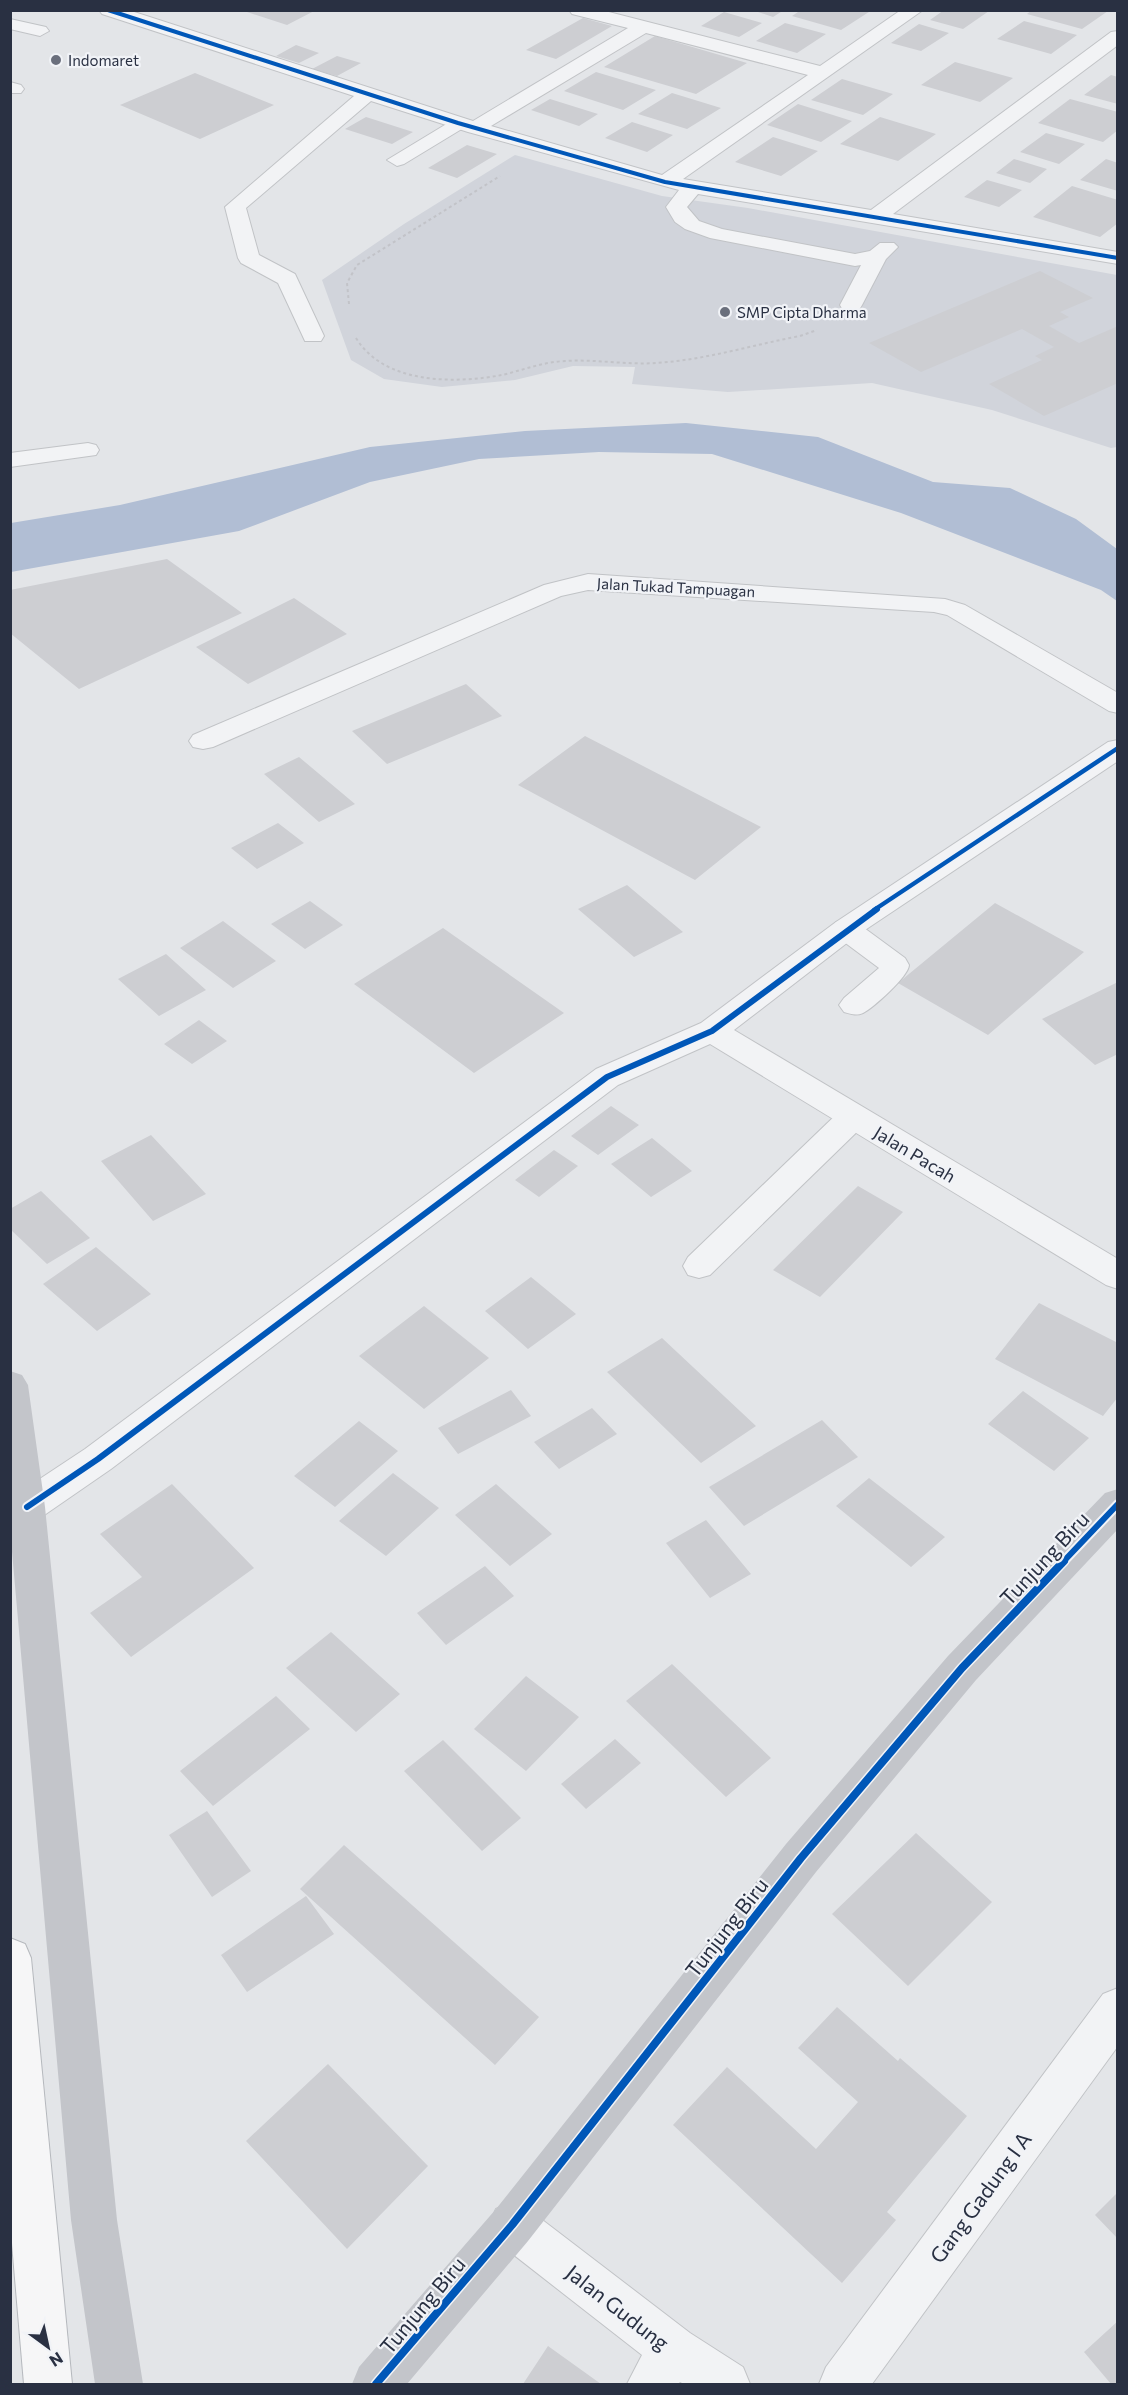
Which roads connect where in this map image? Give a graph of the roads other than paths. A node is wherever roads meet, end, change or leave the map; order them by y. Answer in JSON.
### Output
{"nodes":[{"id":1,"x":108,"y":10,"type":"edge"},
{"id":2,"x":578,"y":10,"type":"edge"},
{"id":3,"x":914,"y":10,"type":"edge"},
{"id":4,"x":10,"y":24,"type":"edge"},
{"id":5,"x":643,"y":27,"type":"junction"},
{"id":6,"x":40,"y":31,"type":"dead end"},
{"id":7,"x":1118,"y":36,"type":"edge"},
{"id":8,"x":824,"y":73,"type":"junction"},
{"id":9,"x":366,"y":94,"type":"junction"},
{"id":10,"x":467,"y":126,"type":"junction"},
{"id":11,"x":397,"y":160,"type":"dead end"},
{"id":12,"x":665,"y":182,"type":"junction"},
{"id":13,"x":693,"y":186,"type":"junction"},
{"id":14,"x":877,"y":216,"type":"junction"},
{"id":15,"x":900,"y":220,"type":"junction"},
{"id":16,"x":877,"y":256,"type":"junction"},
{"id":17,"x":1118,"y":258,"type":"edge"},
{"id":18,"x":851,"y":305,"type":"road end"},
{"id":19,"x":313,"y":336,"type":"dead end"},
{"id":20,"x":88,"y":450,"type":"dead end"},
{"id":21,"x":10,"y":460,"type":"edge"},
{"id":22,"x":1118,"y":705,"type":"edge"},
{"id":23,"x":203,"y":741,"type":"dead end"},
{"id":24,"x":1118,"y":748,"type":"edge"},
{"id":25,"x":846,"y":929,"type":"junction"},
{"id":26,"x":854,"y":1005,"type":"dead end"},
{"id":27,"x":712,"y":1031,"type":"junction"},
{"id":28,"x":853,"y":1117,"type":"junction"},
{"id":29,"x":699,"y":1266,"type":"dead end"},
{"id":30,"x":1118,"y":1276,"type":"edge"},
{"id":31,"x":10,"y":1385,"type":"edge"},
{"id":32,"x":1118,"y":1504,"type":"edge"},
{"id":33,"x":27,"y":1508,"type":"junction"},
{"id":34,"x":10,"y":1958,"type":"edge"},
{"id":35,"x":1118,"y":2009,"type":"edge"},
{"id":36,"x":512,"y":2225,"type":"junction"},
{"id":37,"x":662,"y":2367,"type":"edge"},
{"id":38,"x":48,"y":2385,"type":"edge"},
{"id":39,"x":120,"y":2385,"type":"edge"},
{"id":40,"x":376,"y":2385,"type":"edge"},
{"id":41,"x":726,"y":2385,"type":"edge"},
{"id":42,"x":843,"y":2385,"type":"edge"}],
"edges":[{"from":1,"to":9,"type":"street"},
{"from":2,"to":5,"type":"street"},
{"from":3,"to":8,"type":"street"},
{"from":4,"to":6,"type":"lane"},
{"from":5,"to":8,"type":"street"},
{"from":5,"to":10,"type":"street"},
{"from":7,"to":14,"type":"street"},
{"from":8,"to":12,"type":"street"},
{"from":9,"to":10,"type":"street"},
{"from":9,"to":19,"type":"street"},
{"from":10,"to":11,"type":"lane"},
{"from":10,"to":12,"type":"street"},
{"from":12,"to":13,"type":"street"},
{"from":13,"to":14,"type":"street"},
{"from":13,"to":16,"type":"street"},
{"from":14,"to":15,"type":"street"},
{"from":15,"to":16,"type":"street"},
{"from":15,"to":17,"type":"street"},
{"from":16,"to":18,"type":"street"},
{"from":20,"to":21,"type":"lane"},
{"from":22,"to":23,"type":"street","name":"Jalan Tukad Tampuagan"},
{"from":24,"to":25,"type":"street"},
{"from":25,"to":26,"type":"lane"},
{"from":25,"to":27,"type":"street"},
{"from":27,"to":28,"type":"street","name":"Jalan Pacah"},
{"from":27,"to":33,"type":"street"},
{"from":28,"to":29,"type":"lane"},
{"from":28,"to":30,"type":"street","name":"Jalan Pacah"},
{"from":31,"to":33,"type":"street"},
{"from":32,"to":36,"type":"street","name":"Tunjung Biru"},
{"from":33,"to":39,"type":"street"},
{"from":34,"to":38,"type":"highway"},
{"from":35,"to":42,"type":"street","name":"Gang Gadung I A"},
{"from":36,"to":37,"type":"street","name":"Jalan Gudung"},
{"from":36,"to":40,"type":"street","name":"Tunjung Biru"},
{"from":37,"to":41,"type":"street","name":"Jalan Gudung"}]}
